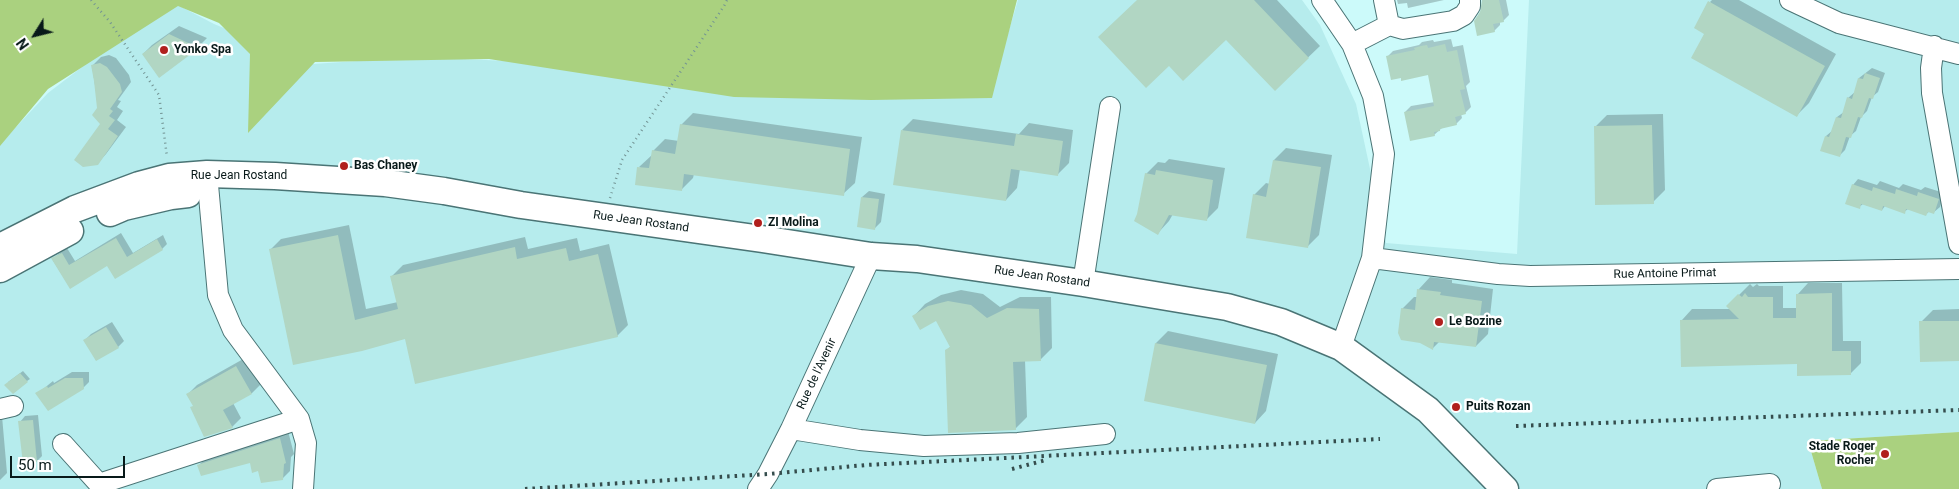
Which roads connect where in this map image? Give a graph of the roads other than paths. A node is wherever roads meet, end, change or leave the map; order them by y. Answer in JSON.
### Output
{"nodes":[{"id":1,"x":1322,"y":0,"type":"edge"},
{"id":2,"x":1384,"y":0,"type":"edge"},
{"id":3,"x":1470,"y":0,"type":"edge"},
{"id":4,"x":1791,"y":0,"type":"edge"},
{"id":5,"x":1389,"y":25,"type":"junction"},
{"id":6,"x":1352,"y":44,"type":"junction"},
{"id":7,"x":1934,"y":46,"type":"junction"},
{"id":8,"x":1959,"y":54,"type":"edge"},
{"id":9,"x":1110,"y":107,"type":"dead end"},
{"id":10,"x":208,"y":183,"type":"junction"},
{"id":11,"x":1959,"y":244,"type":"edge"},
{"id":12,"x":0,"y":247,"type":"edge"},
{"id":13,"x":871,"y":256,"type":"junction"},
{"id":14,"x":1372,"y":258,"type":"junction"},
{"id":15,"x":0,"y":269,"type":"edge"},
{"id":16,"x":1959,"y":269,"type":"edge"},
{"id":17,"x":1082,"y":283,"type":"junction"},
{"id":18,"x":1341,"y":347,"type":"junction"},
{"id":19,"x":299,"y":419,"type":"junction"},
{"id":20,"x":791,"y":429,"type":"junction"},
{"id":21,"x":1105,"y":434,"type":"dead end"},
{"id":22,"x":63,"y":444,"type":"dead end"},
{"id":23,"x":1770,"y":484,"type":"dead end"},
{"id":24,"x":303,"y":489,"type":"edge"},
{"id":25,"x":758,"y":489,"type":"edge"},
{"id":26,"x":1505,"y":489,"type":"edge"},
{"id":27,"x":1718,"y":489,"type":"edge"}],
"edges":[{"from":1,"to":6,"type":"street"},
{"from":2,"to":5,"type":"street"},
{"from":3,"to":5,"type":"street"},
{"from":4,"to":7,"type":"street"},
{"from":5,"to":6,"type":"street"},
{"from":6,"to":14,"type":"street"},
{"from":7,"to":8,"type":"street"},
{"from":7,"to":11,"type":"street"},
{"from":9,"to":17,"type":"street"},
{"from":10,"to":12,"type":"main road","name":"Rue Jean Rostand"},
{"from":10,"to":13,"type":"main road","name":"Rue Jean Rostand"},
{"from":10,"to":15,"type":"main road","name":"Rue Jean Rostand"},
{"from":10,"to":19,"type":"street"},
{"from":13,"to":17,"type":"main road","name":"Rue Jean Rostand"},
{"from":13,"to":20,"type":"street","name":"Rue de l'Avenir"},
{"from":14,"to":16,"type":"street","name":"Rue Antoine Primat"},
{"from":14,"to":18,"type":"street"},
{"from":17,"to":18,"type":"main road","name":"Rue Jean Rostand"},
{"from":18,"to":26,"type":"main road","name":"Rue Jean Rostand"},
{"from":19,"to":22,"type":"street"},
{"from":19,"to":24,"type":"street"},
{"from":20,"to":21,"type":"street"},
{"from":20,"to":25,"type":"street","name":"Rue de l'Avenir"},
{"from":23,"to":27,"type":"street"}]}
